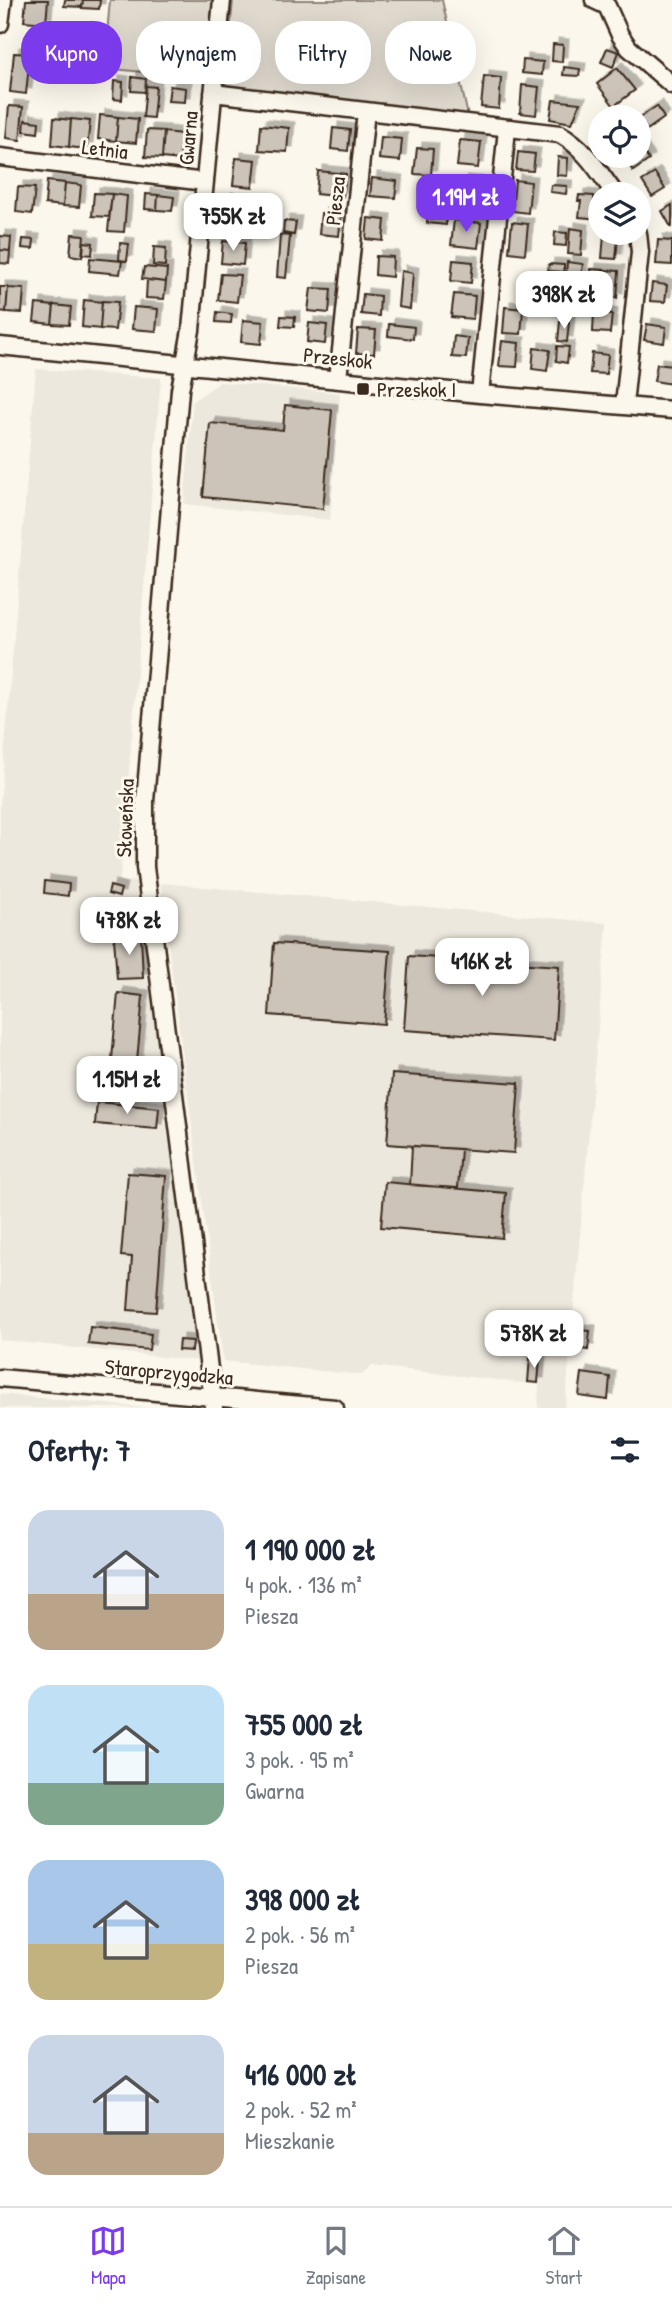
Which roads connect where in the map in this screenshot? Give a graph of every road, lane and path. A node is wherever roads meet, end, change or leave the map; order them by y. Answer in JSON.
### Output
{"nodes":[{"id":1,"x":3,"y":0,"type":"edge"},
{"id":2,"x":222,"y":0,"type":"edge"},
{"id":3,"x":594,"y":0,"type":"edge"},
{"id":4,"x":0,"y":24,"type":"edge"},
{"id":5,"x":672,"y":85,"type":"edge"},
{"id":6,"x":213,"y":93,"type":"junction"},
{"id":7,"x":366,"y":111,"type":"junction"},
{"id":8,"x":507,"y":129,"type":"junction"},
{"id":9,"x":0,"y":157,"type":"edge"},
{"id":10,"x":205,"y":182,"type":"junction"},
{"id":11,"x":606,"y":182,"type":"edge"},
{"id":12,"x":639,"y":245,"type":"edge"},
{"id":13,"x":0,"y":346,"type":"edge"},
{"id":14,"x":185,"y":364,"type":"junction"},
{"id":15,"x":338,"y":379,"type":"junction"},
{"id":16,"x":480,"y":394,"type":"junction"},
{"id":17,"x":624,"y":405,"type":"junction"},
{"id":18,"x":672,"y":410,"type":"edge"},
{"id":19,"x":0,"y":1378,"type":"edge"},
{"id":20,"x":214,"y":1403,"type":"edge"},
{"id":21,"x":335,"y":1408,"type":"edge"}],
"edges":[{"from":1,"to":4,"type":"street"},
{"from":2,"to":6,"type":"street","name":"Gwarna"},
{"from":3,"to":5,"type":"street"},
{"from":6,"to":7,"type":"street"},
{"from":6,"to":10,"type":"street","name":"Gwarna"},
{"from":7,"to":8,"type":"street"},
{"from":7,"to":15,"type":"street","name":"Piesza"},
{"from":8,"to":11,"type":"street"},
{"from":8,"to":16,"type":"street"},
{"from":9,"to":10,"type":"street","name":"Letnia"},
{"from":10,"to":14,"type":"street","name":"Gwarna"},
{"from":12,"to":17,"type":"street"},
{"from":13,"to":14,"type":"street","name":"Przeskok"},
{"from":14,"to":15,"type":"street","name":"Przeskok"},
{"from":14,"to":20,"type":"street","name":"Słoweńska"},
{"from":15,"to":16,"type":"street","name":"Przeskok"},
{"from":16,"to":17,"type":"street","name":"Przeskok"},
{"from":17,"to":18,"type":"street","name":"Przeskok"},
{"from":19,"to":20,"type":"street","name":"Staroprzygodzka"},
{"from":20,"to":21,"type":"street","name":"Staroprzygodzka"}]}
